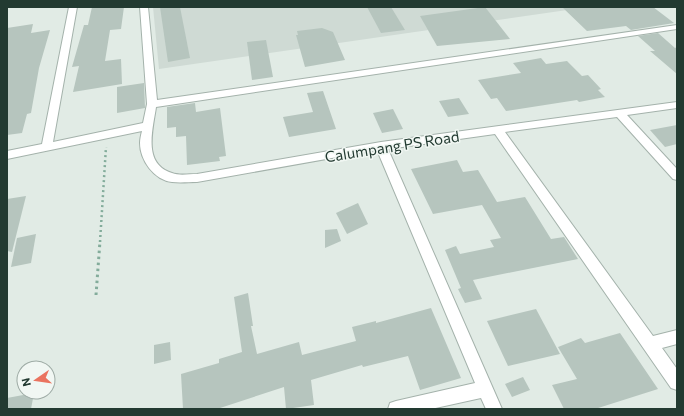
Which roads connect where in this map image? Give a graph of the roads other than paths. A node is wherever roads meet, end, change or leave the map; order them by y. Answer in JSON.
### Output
{"nodes":[{"id":1,"x":73,"y":7,"type":"edge"},
{"id":2,"x":144,"y":7,"type":"edge"},
{"id":3,"x":677,"y":27,"type":"edge"},
{"id":4,"x":152,"y":104,"type":"junction"},
{"id":5,"x":677,"y":105,"type":"edge"},
{"id":6,"x":619,"y":113,"type":"junction"},
{"id":7,"x":148,"y":126,"type":"junction"},
{"id":8,"x":498,"y":130,"type":"junction"},
{"id":9,"x":47,"y":146,"type":"junction"},
{"id":10,"x":381,"y":146,"type":"junction"},
{"id":11,"x":7,"y":154,"type":"edge"},
{"id":12,"x":677,"y":176,"type":"edge"},
{"id":13,"x":677,"y":337,"type":"edge"},
{"id":14,"x":650,"y":344,"type":"junction"},
{"id":15,"x":677,"y":382,"type":"edge"},
{"id":16,"x":484,"y":389,"type":"junction"},
{"id":17,"x":396,"y":409,"type":"edge"},
{"id":18,"x":494,"y":409,"type":"edge"}],
"edges":[{"from":1,"to":9,"type":"street"},
{"from":2,"to":4,"type":"street","name":"Calumpang PS Road"},
{"from":3,"to":4,"type":"street"},
{"from":4,"to":7,"type":"street","name":"Calumpang PS Road"},
{"from":5,"to":6,"type":"street","name":"Calumpang PS Road"},
{"from":6,"to":8,"type":"street","name":"Calumpang PS Road"},
{"from":6,"to":12,"type":"street"},
{"from":7,"to":9,"type":"street"},
{"from":7,"to":10,"type":"street","name":"Calumpang PS Road"},
{"from":8,"to":10,"type":"street","name":"Calumpang PS Road"},
{"from":8,"to":14,"type":"street"},
{"from":9,"to":11,"type":"street"},
{"from":10,"to":16,"type":"street"},
{"from":13,"to":14,"type":"street"},
{"from":14,"to":15,"type":"street"},
{"from":16,"to":17,"type":"street"},
{"from":16,"to":18,"type":"street"}]}
